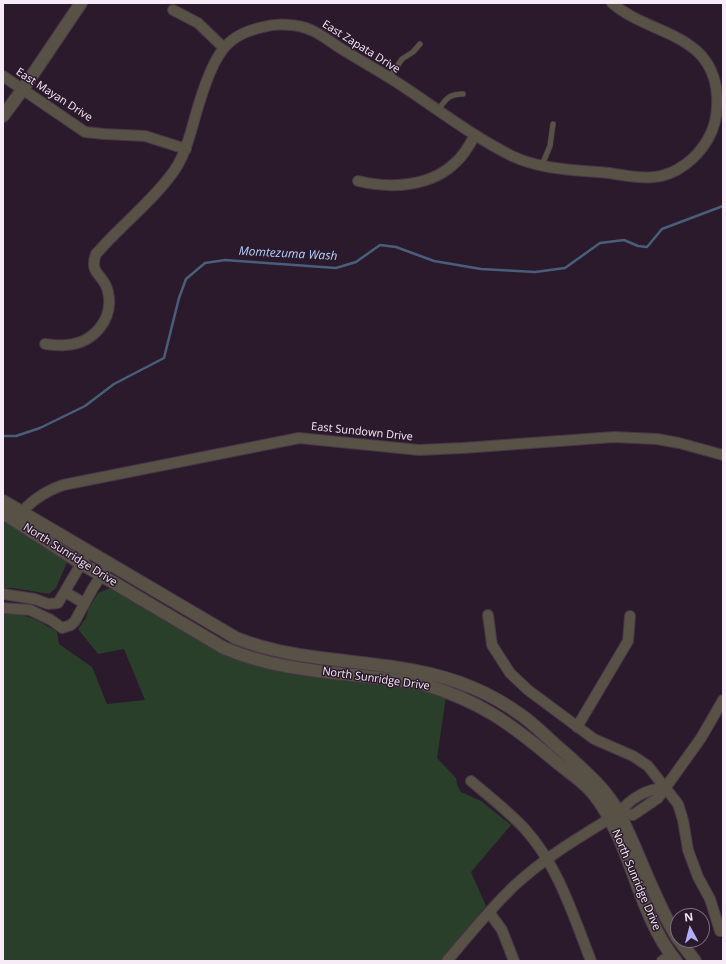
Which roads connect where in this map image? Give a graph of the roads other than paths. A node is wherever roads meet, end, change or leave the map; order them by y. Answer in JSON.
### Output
{"nodes":[{"id":1,"x":81,"y":3,"type":"edge"},
{"id":2,"x":612,"y":3,"type":"edge"},
{"id":3,"x":173,"y":10,"type":"dead end"},
{"id":4,"x":420,"y":44,"type":"dead end"},
{"id":5,"x":224,"y":48,"type":"junction"},
{"id":6,"x":3,"y":76,"type":"edge"},
{"id":7,"x":389,"y":78,"type":"junction"},
{"id":8,"x":23,"y":89,"type":"junction"},
{"id":9,"x":463,"y":94,"type":"dead end"},
{"id":10,"x":438,"y":110,"type":"junction"},
{"id":11,"x":3,"y":116,"type":"edge"},
{"id":12,"x":553,"y":124,"type":"dead end"},
{"id":13,"x":475,"y":136,"type":"junction"},
{"id":14,"x":186,"y":149,"type":"junction"},
{"id":15,"x":542,"y":165,"type":"junction"},
{"id":16,"x":358,"y":181,"type":"dead end"},
{"id":17,"x":45,"y":344,"type":"dead end"},
{"id":18,"x":723,"y":455,"type":"edge"},
{"id":19,"x":3,"y":501,"type":"edge"},
{"id":20,"x":3,"y":513,"type":"edge"},
{"id":21,"x":18,"y":516,"type":"junction"},
{"id":22,"x":88,"y":552,"type":"junction"},
{"id":23,"x":82,"y":564,"type":"junction"},
{"id":24,"x":109,"y":564,"type":"junction"},
{"id":25,"x":101,"y":576,"type":"junction"},
{"id":26,"x":65,"y":592,"type":"junction"},
{"id":27,"x":3,"y":594,"type":"edge"},
{"id":28,"x":84,"y":603,"type":"junction"},
{"id":29,"x":52,"y":604,"type":"junction"},
{"id":30,"x":3,"y":608,"type":"edge"},
{"id":31,"x":488,"y":615,"type":"dead end"},
{"id":32,"x":630,"y":616,"type":"dead end"},
{"id":33,"x":47,"y":617,"type":"junction"},
{"id":34,"x":723,"y":700,"type":"edge"},
{"id":35,"x":577,"y":727,"type":"junction"},
{"id":36,"x":471,"y":781,"type":"dead end"},
{"id":37,"x":664,"y":788,"type":"junction"},
{"id":38,"x":638,"y":796,"type":"junction"},
{"id":39,"x":645,"y":808,"type":"junction"},
{"id":40,"x":614,"y":816,"type":"junction"},
{"id":41,"x":548,"y":859,"type":"junction"},
{"id":42,"x":489,"y":912,"type":"junction"},
{"id":43,"x":670,"y":925,"type":"edge"},
{"id":44,"x":720,"y":931,"type":"dead end"},
{"id":45,"x":684,"y":948,"type":"edge"},
{"id":46,"x":670,"y":959,"type":"edge"},
{"id":47,"x":447,"y":961,"type":"edge"},
{"id":48,"x":514,"y":961,"type":"edge"},
{"id":49,"x":591,"y":961,"type":"edge"},
{"id":50,"x":695,"y":961,"type":"edge"}],
"edges":[{"from":1,"to":8,"type":"street"},
{"from":2,"to":15,"type":"street","name":"East Zapata Drive"},
{"from":3,"to":5,"type":"street"},
{"from":4,"to":7,"type":"lane"},
{"from":5,"to":7,"type":"street","name":"East Zapata Drive"},
{"from":5,"to":14,"type":"street","name":"East Zapata Drive"},
{"from":6,"to":8,"type":"street","name":"East Mayan Drive"},
{"from":7,"to":10,"type":"street","name":"East Zapata Drive"},
{"from":8,"to":11,"type":"street"},
{"from":8,"to":14,"type":"street","name":"East Mayan Drive"},
{"from":9,"to":10,"type":"lane"},
{"from":10,"to":13,"type":"street","name":"East Zapata Drive"},
{"from":12,"to":15,"type":"lane"},
{"from":13,"to":15,"type":"street","name":"East Zapata Drive"},
{"from":13,"to":16,"type":"street"},
{"from":14,"to":17,"type":"street","name":"East Zapata Drive"},
{"from":18,"to":21,"type":"street","name":"East Sundown Drive"},
{"from":19,"to":21,"type":"street","name":"North Sunridge Drive"},
{"from":20,"to":21,"type":"street","name":"North Sunridge Drive"},
{"from":21,"to":22,"type":"street","name":"North Sunridge Drive"},
{"from":21,"to":23,"type":"street","name":"North Sunridge Drive"},
{"from":22,"to":23,"type":"street"},
{"from":22,"to":24,"type":"street","name":"North Sunridge Drive"},
{"from":23,"to":25,"type":"street","name":"North Sunridge Drive"},
{"from":23,"to":26,"type":"street"},
{"from":24,"to":25,"type":"street"},
{"from":24,"to":40,"type":"street","name":"North Sunridge Drive"},
{"from":25,"to":28,"type":"street"},
{"from":25,"to":40,"type":"street","name":"North Sunridge Drive"},
{"from":26,"to":28,"type":"street"},
{"from":26,"to":29,"type":"street"},
{"from":27,"to":29,"type":"street"},
{"from":28,"to":33,"type":"street"},
{"from":29,"to":33,"type":"street"},
{"from":30,"to":33,"type":"street"},
{"from":31,"to":35,"type":"street"},
{"from":32,"to":35,"type":"street"},
{"from":34,"to":37,"type":"street"},
{"from":35,"to":37,"type":"street"},
{"from":36,"to":41,"type":"street"},
{"from":37,"to":38,"type":"street"},
{"from":37,"to":39,"type":"street"},
{"from":37,"to":44,"type":"street"},
{"from":38,"to":39,"type":"street"},
{"from":38,"to":40,"type":"street"},
{"from":39,"to":40,"type":"street"},
{"from":40,"to":41,"type":"street"},
{"from":40,"to":43,"type":"street","name":"North Sunridge Drive"},
{"from":40,"to":46,"type":"street","name":"North Sunridge Drive"},
{"from":41,"to":42,"type":"street"},
{"from":41,"to":49,"type":"street"},
{"from":42,"to":47,"type":"street"},
{"from":42,"to":48,"type":"street"},
{"from":45,"to":50,"type":"street","name":"North Sunridge Drive"}]}
